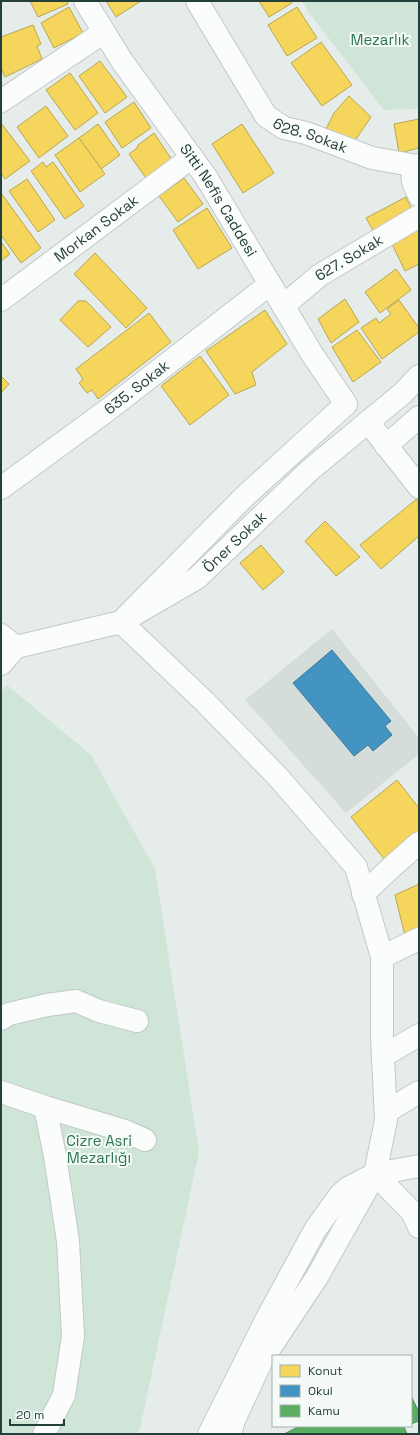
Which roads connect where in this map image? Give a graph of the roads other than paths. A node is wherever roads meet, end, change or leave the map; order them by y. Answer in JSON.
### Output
{"nodes":[{"id":1,"x":85,"y":1,"type":"edge"},
{"id":2,"x":197,"y":1,"type":"edge"},
{"id":3,"x":104,"y":32,"type":"junction"},
{"id":4,"x":1,"y":101,"type":"edge"},
{"id":5,"x":192,"y":157,"type":"junction"},
{"id":6,"x":418,"y":165,"type":"edge"},
{"id":7,"x":419,"y":194,"type":"edge"},
{"id":8,"x":419,"y":216,"type":"edge"},
{"id":9,"x":270,"y":284,"type":"junction"},
{"id":10,"x":1,"y":300,"type":"edge"},
{"id":11,"x":283,"y":306,"type":"junction"},
{"id":12,"x":419,"y":376,"type":"edge"},
{"id":13,"x":419,"y":417,"type":"edge"},
{"id":14,"x":368,"y":422,"type":"junction"},
{"id":15,"x":386,"y":446,"type":"junction"},
{"id":16,"x":419,"y":487,"type":"edge"},
{"id":17,"x":1,"y":488,"type":"edge"},
{"id":18,"x":121,"y":622,"type":"junction"},
{"id":19,"x":8,"y":641,"type":"edge"},
{"id":20,"x":1,"y":664,"type":"edge"},
{"id":21,"x":419,"y":843,"type":"edge"},
{"id":22,"x":364,"y":894,"type":"junction"},
{"id":23,"x":419,"y":939,"type":"edge"},
{"id":24,"x":382,"y":957,"type":"junction"},
{"id":25,"x":1,"y":1019,"type":"edge"},
{"id":26,"x":138,"y":1021,"type":"dead end"},
{"id":27,"x":419,"y":1035,"type":"edge"},
{"id":28,"x":383,"y":1056,"type":"junction"},
{"id":29,"x":1,"y":1092,"type":"edge"},
{"id":30,"x":419,"y":1092,"type":"edge"},
{"id":31,"x":45,"y":1107,"type":"junction"},
{"id":32,"x":386,"y":1112,"type":"junction"},
{"id":33,"x":145,"y":1140,"type":"dead end"},
{"id":34,"x":419,"y":1166,"type":"edge"},
{"id":35,"x":375,"y":1174,"type":"junction"},
{"id":36,"x":419,"y":1227,"type":"edge"},
{"id":37,"x":44,"y":1434,"type":"edge"},
{"id":38,"x":209,"y":1434,"type":"edge"},
{"id":39,"x":230,"y":1434,"type":"edge"}],
"edges":[{"from":1,"to":3,"type":"street","name":"Sitti Nefis Caddesi"},
{"from":2,"to":6,"type":"street","name":"628. Sokak"},
{"from":3,"to":4,"type":"street"},
{"from":3,"to":5,"type":"street","name":"Sitti Nefis Caddesi"},
{"from":5,"to":9,"type":"street","name":"Sitti Nefis Caddesi"},
{"from":5,"to":10,"type":"street","name":"Morkan Sokak"},
{"from":6,"to":7,"type":"street"},
{"from":8,"to":11,"type":"street","name":"627. Sokak"},
{"from":9,"to":11,"type":"street","name":"Sitti Nefis Caddesi"},
{"from":9,"to":17,"type":"street","name":"635. Sokak"},
{"from":11,"to":18,"type":"street","name":"Sitti Nefis Caddesi"},
{"from":12,"to":14,"type":"street","name":"Öner Sokak"},
{"from":13,"to":15,"type":"street"},
{"from":14,"to":15,"type":"street"},
{"from":14,"to":18,"type":"street","name":"Öner Sokak"},
{"from":15,"to":16,"type":"street"},
{"from":18,"to":19,"type":"street","name":"Öner Sokak"},
{"from":18,"to":22,"type":"street"},
{"from":19,"to":20,"type":"street"},
{"from":21,"to":22,"type":"street"},
{"from":22,"to":24,"type":"street"},
{"from":23,"to":24,"type":"street"},
{"from":24,"to":28,"type":"street"},
{"from":25,"to":26,"type":"street"},
{"from":27,"to":28,"type":"street"},
{"from":28,"to":32,"type":"street"},
{"from":29,"to":31,"type":"street"},
{"from":30,"to":32,"type":"street"},
{"from":31,"to":33,"type":"street"},
{"from":31,"to":37,"type":"street"},
{"from":32,"to":35,"type":"street"},
{"from":34,"to":35,"type":"street"},
{"from":35,"to":36,"type":"street"},
{"from":35,"to":38,"type":"street"},
{"from":35,"to":39,"type":"street"}]}
